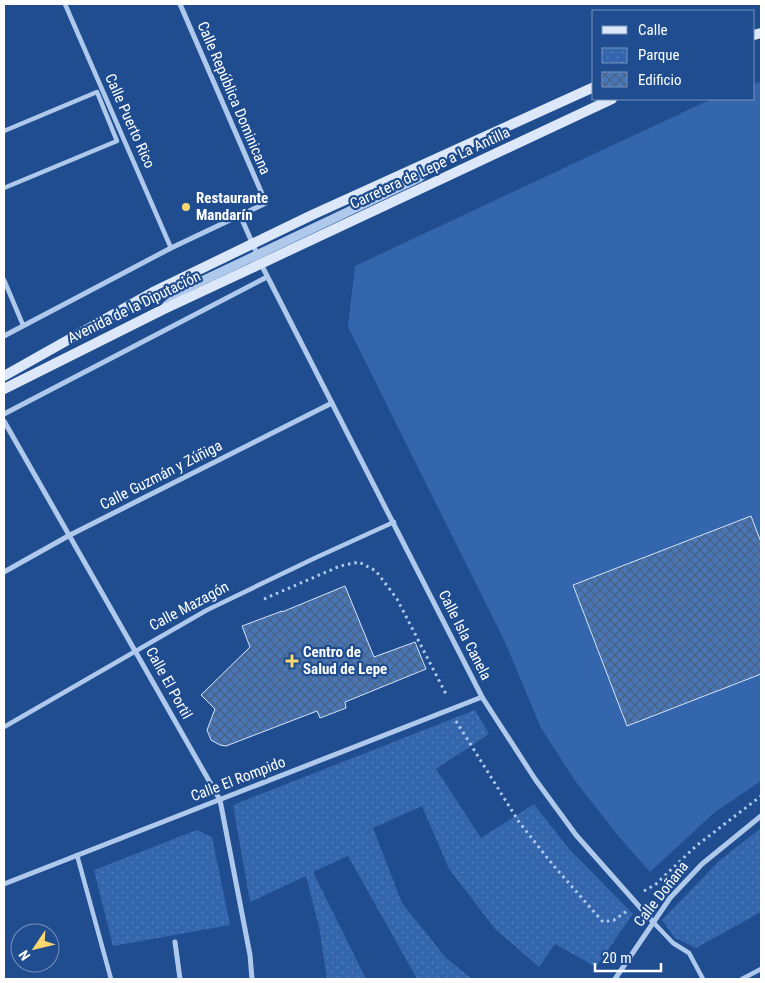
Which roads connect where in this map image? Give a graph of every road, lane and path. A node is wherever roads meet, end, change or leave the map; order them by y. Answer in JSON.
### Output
{"nodes":[{"id":1,"x":65,"y":4,"type":"edge"},
{"id":2,"x":180,"y":4,"type":"edge"},
{"id":3,"x":592,"y":88,"type":"edge"},
{"id":4,"x":610,"y":100,"type":"edge"},
{"id":5,"x":4,"y":131,"type":"edge"},
{"id":6,"x":4,"y":188,"type":"edge"},
{"id":7,"x":240,"y":215,"type":"junction"},
{"id":8,"x":172,"y":248,"type":"junction"},
{"id":9,"x":257,"y":254,"type":"junction"},
{"id":10,"x":267,"y":277,"type":"junction"},
{"id":11,"x":4,"y":280,"type":"edge"},
{"id":12,"x":23,"y":324,"type":"junction"},
{"id":13,"x":4,"y":336,"type":"edge"},
{"id":14,"x":4,"y":376,"type":"edge"},
{"id":15,"x":4,"y":389,"type":"edge"},
{"id":16,"x":332,"y":403,"type":"junction"},
{"id":17,"x":4,"y":414,"type":"edge"},
{"id":18,"x":4,"y":421,"type":"edge"},
{"id":19,"x":394,"y":522,"type":"junction"},
{"id":20,"x":70,"y":535,"type":"junction"},
{"id":21,"x":4,"y":572,"type":"edge"},
{"id":22,"x":259,"y":602,"type":"dead end"},
{"id":23,"x":136,"y":650,"type":"junction"},
{"id":24,"x":482,"y":697,"type":"junction"},
{"id":25,"x":449,"y":699,"type":"dead end"},
{"id":26,"x":456,"y":721,"type":"dead end"},
{"id":27,"x":4,"y":726,"type":"edge"},
{"id":28,"x":761,"y":796,"type":"edge"},
{"id":29,"x":220,"y":800,"type":"junction"},
{"id":30,"x":761,"y":816,"type":"edge"},
{"id":31,"x":77,"y":855,"type":"junction"},
{"id":32,"x":4,"y":884,"type":"edge"},
{"id":33,"x":641,"y":893,"type":"dead end"},
{"id":34,"x":627,"y":910,"type":"dead end"},
{"id":35,"x":653,"y":922,"type":"junction"},
{"id":36,"x":176,"y":942,"type":"dead end"},
{"id":37,"x":761,"y":969,"type":"edge"},
{"id":38,"x":112,"y":979,"type":"edge"},
{"id":39,"x":180,"y":979,"type":"edge"},
{"id":40,"x":252,"y":979,"type":"edge"},
{"id":41,"x":615,"y":979,"type":"edge"},
{"id":42,"x":703,"y":979,"type":"edge"},
{"id":43,"x":742,"y":979,"type":"edge"}],
"edges":[{"from":1,"to":8,"type":"street","name":"Calle Puerto Rico"},
{"from":2,"to":7,"type":"street","name":"Calle República Dominicana"},
{"from":3,"to":9,"type":"main road","name":"Carretera de Lepe a La Antilla"},
{"from":4,"to":9,"type":"main road","name":"Carretera de Lepe a La Antilla"},
{"from":5,"to":6,"type":"street"},
{"from":7,"to":8,"type":"street"},
{"from":7,"to":9,"type":"street"},
{"from":8,"to":12,"type":"street"},
{"from":9,"to":10,"type":"street","name":"Calle Isla Canela"},
{"from":9,"to":14,"type":"main road","name":"Avenida de la Diputación"},
{"from":9,"to":15,"type":"main road","name":"Avenida de la Diputación"},
{"from":10,"to":16,"type":"street","name":"Calle Isla Canela"},
{"from":10,"to":17,"type":"street"},
{"from":11,"to":12,"type":"street"},
{"from":12,"to":13,"type":"street"},
{"from":16,"to":19,"type":"street","name":"Calle Isla Canela"},
{"from":16,"to":20,"type":"street","name":"Calle Guzmán y Zúñiga"},
{"from":18,"to":20,"type":"street","name":"Calle El Portil"},
{"from":19,"to":23,"type":"street","name":"Calle Mazagón"},
{"from":19,"to":24,"type":"street","name":"Calle Isla Canela"},
{"from":20,"to":21,"type":"street","name":"Calle Guzmán y Zúñiga"},
{"from":20,"to":23,"type":"street","name":"Calle El Portil"},
{"from":22,"to":25,"type":"path"},
{"from":23,"to":27,"type":"street","name":"Calle Mazagón"},
{"from":23,"to":29,"type":"street","name":"Calle El Portil"},
{"from":24,"to":29,"type":"street","name":"Calle El Rompido"},
{"from":24,"to":35,"type":"street","name":"Calle Isla Canela"},
{"from":26,"to":34,"type":"path"},
{"from":28,"to":33,"type":"path"},
{"from":29,"to":31,"type":"street","name":"Calle El Rompido"},
{"from":29,"to":40,"type":"street","name":"Calle El Portil"},
{"from":30,"to":35,"type":"street","name":"Calle Doñana"},
{"from":31,"to":32,"type":"street","name":"Calle El Rompido"},
{"from":31,"to":38,"type":"street"},
{"from":35,"to":41,"type":"street","name":"Calle Doñana"},
{"from":35,"to":42,"type":"street","name":"Calle Isla Canela"},
{"from":36,"to":39,"type":"street"},
{"from":37,"to":43,"type":"street"}]}
